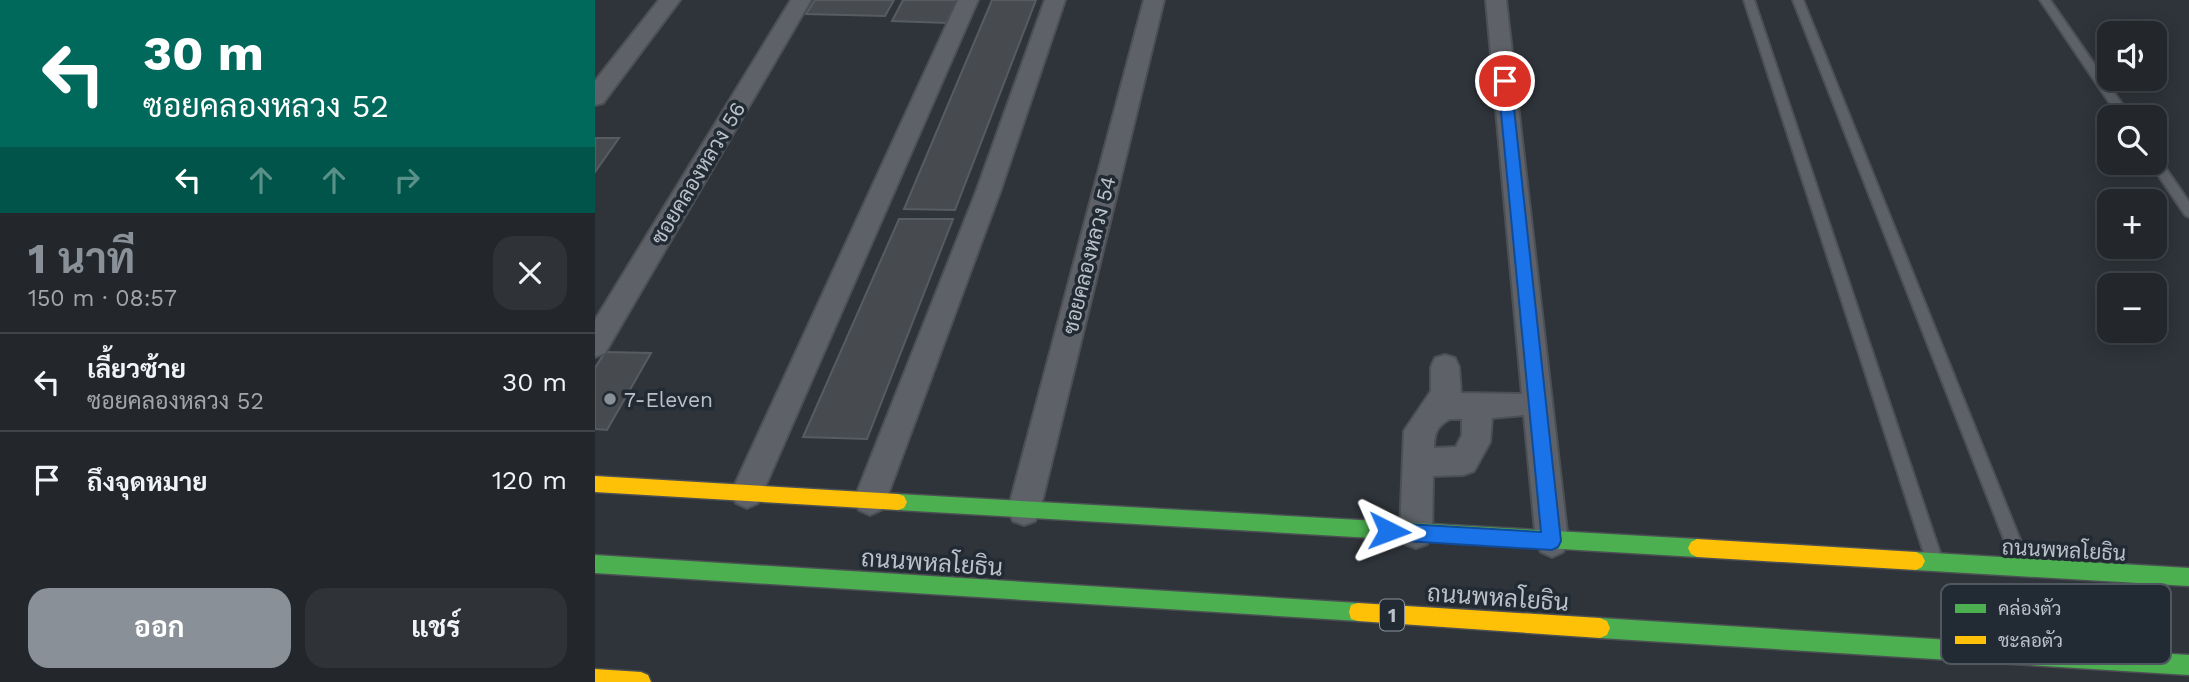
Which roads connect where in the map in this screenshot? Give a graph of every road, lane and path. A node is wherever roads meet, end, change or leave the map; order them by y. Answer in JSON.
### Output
{"nodes":[{"id":1,"x":670,"y":0,"type":"edge"},
{"id":2,"x":800,"y":0,"type":"edge"},
{"id":3,"x":968,"y":0,"type":"edge"},
{"id":4,"x":1055,"y":0,"type":"edge"},
{"id":5,"x":1154,"y":0,"type":"edge"},
{"id":6,"x":1496,"y":0,"type":"edge"},
{"id":7,"x":1749,"y":0,"type":"edge"},
{"id":8,"x":1798,"y":0,"type":"edge"},
{"id":9,"x":2045,"y":0,"type":"edge"},
{"id":10,"x":595,"y":97,"type":"edge"},
{"id":11,"x":2117,"y":105,"type":"edge"},
{"id":12,"x":2164,"y":175,"type":"edge"},
{"id":13,"x":2189,"y":212,"type":"edge"},
{"id":14,"x":595,"y":345,"type":"edge"},
{"id":15,"x":1445,"y":367,"type":"dead end"},
{"id":16,"x":1476,"y":404,"type":"junction"},
{"id":17,"x":1517,"y":405,"type":"dead end"},
{"id":18,"x":1430,"y":415,"type":"junction"},
{"id":19,"x":1417,"y":462,"type":"junction"},
{"id":20,"x":595,"y":484,"type":"edge"},
{"id":21,"x":747,"y":493,"type":"junction"},
{"id":22,"x":870,"y":500,"type":"junction"},
{"id":23,"x":1024,"y":509,"type":"junction"},
{"id":24,"x":1416,"y":533,"type":"junction"},
{"id":25,"x":1552,"y":541,"type":"junction"},
{"id":26,"x":595,"y":564,"type":"edge"},
{"id":27,"x":1935,"y":564,"type":"junction"},
{"id":28,"x":2024,"y":569,"type":"junction"},
{"id":29,"x":2189,"y":577,"type":"edge"},
{"id":30,"x":1941,"y":649,"type":"edge"},
{"id":31,"x":2171,"y":664,"type":"edge"},
{"id":32,"x":2189,"y":665,"type":"edge"},
{"id":33,"x":595,"y":679,"type":"edge"},
{"id":34,"x":641,"y":682,"type":"edge"}],
"edges":[{"from":1,"to":10,"type":"street"},
{"from":2,"to":14,"type":"street","name":"ซอยคลองหลวง 56"},
{"from":3,"to":21,"type":"street"},
{"from":4,"to":22,"type":"street"},
{"from":5,"to":23,"type":"street","name":"ซอยคลองหลวง 54"},
{"from":6,"to":25,"type":"street"},
{"from":7,"to":27,"type":"lane"},
{"from":8,"to":28,"type":"lane"},
{"from":9,"to":11,"type":"lane"},
{"from":12,"to":13,"type":"lane"},
{"from":15,"to":18,"type":"street"},
{"from":16,"to":17,"type":"street"},
{"from":16,"to":18,"type":"street"},
{"from":16,"to":19,"type":"street"},
{"from":18,"to":19,"type":"street"},
{"from":19,"to":24,"type":"street"},
{"from":20,"to":21,"type":"main road","name":"ถนนพหลโยธิน"},
{"from":21,"to":22,"type":"main road","name":"ถนนพหลโยธิน"},
{"from":22,"to":23,"type":"main road","name":"ถนนพหลโยธิน"},
{"from":23,"to":24,"type":"main road","name":"ถนนพหลโยธิน"},
{"from":24,"to":25,"type":"main road","name":"ถนนพหลโยธิน"},
{"from":25,"to":27,"type":"main road","name":"ถนนพหลโยธิน"},
{"from":26,"to":30,"type":"main road","name":"ถนนพหลโยธิน","number":"1"},
{"from":27,"to":28,"type":"main road","name":"ถนนพหลโยธิน"},
{"from":28,"to":29,"type":"main road","name":"ถนนพหลโยธิน"},
{"from":31,"to":32,"type":"main road","name":"ถนนพหลโยธิน","number":"1"},
{"from":33,"to":34,"type":"main road"}]}
